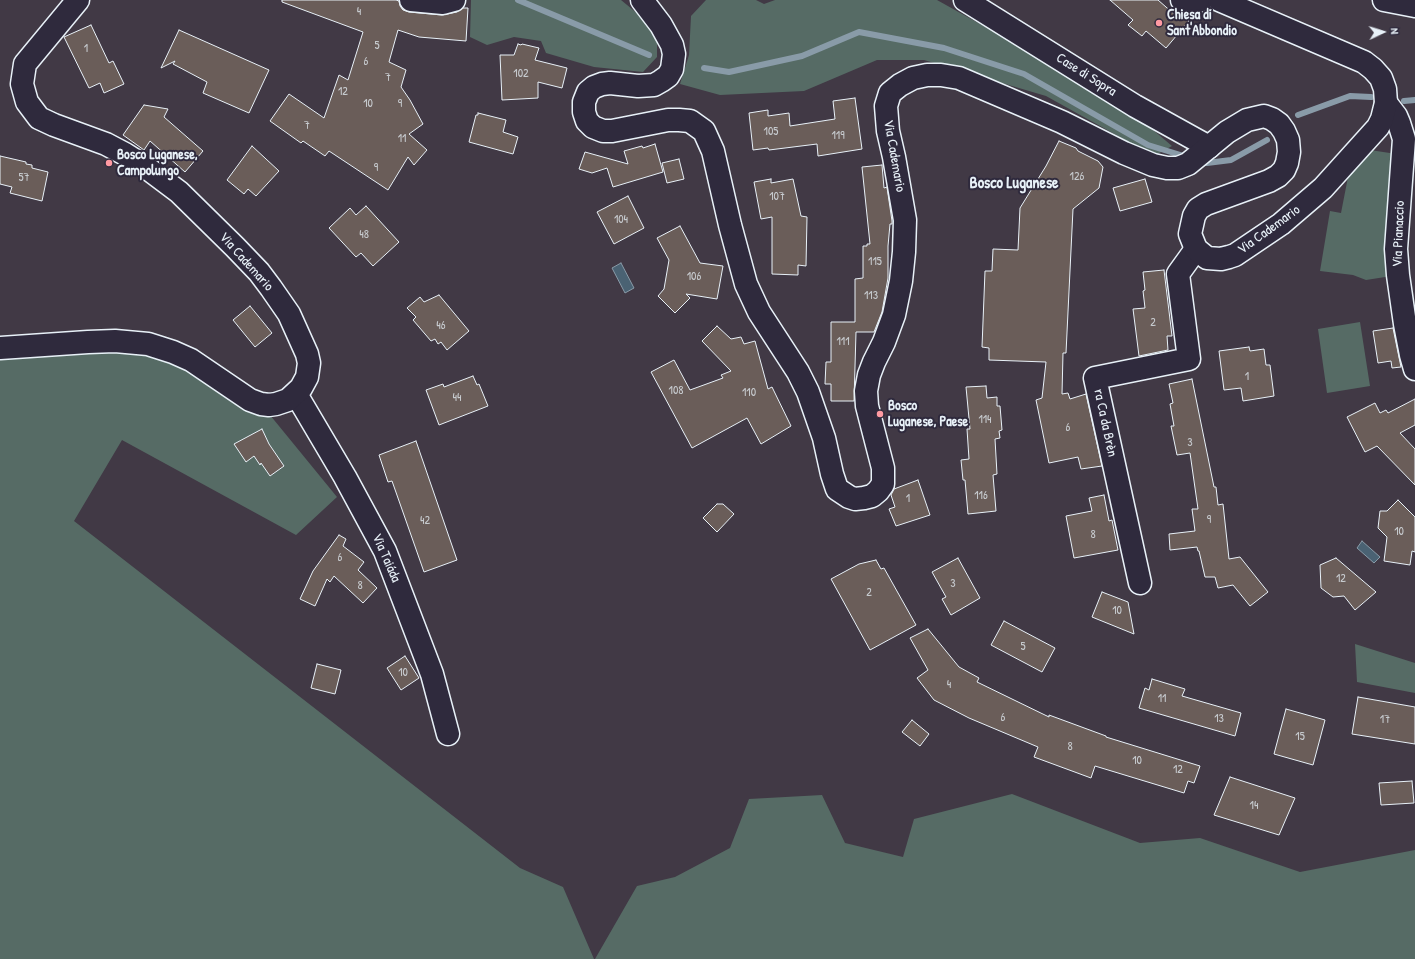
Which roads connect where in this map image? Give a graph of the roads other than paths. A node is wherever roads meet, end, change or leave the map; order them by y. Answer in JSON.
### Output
{"nodes":[{"id":1,"x":78,"y":0,"type":"edge"},
{"id":2,"x":411,"y":0,"type":"edge"},
{"id":3,"x":454,"y":0,"type":"edge"},
{"id":4,"x":642,"y":0,"type":"edge"},
{"id":5,"x":964,"y":0,"type":"edge"},
{"id":6,"x":1182,"y":0,"type":"edge"},
{"id":7,"x":1202,"y":0,"type":"edge"},
{"id":8,"x":1219,"y":0,"type":"edge"},
{"id":9,"x":1384,"y":0,"type":"edge"},
{"id":10,"x":1415,"y":6,"type":"edge"},
{"id":11,"x":1386,"y":103,"type":"junction"},
{"id":12,"x":1201,"y":153,"type":"junction"},
{"id":13,"x":1196,"y":249,"type":"junction"},
{"id":14,"x":0,"y":348,"type":"edge"},
{"id":15,"x":1415,"y":369,"type":"edge"},
{"id":16,"x":296,"y":394,"type":"junction"},
{"id":17,"x":1140,"y":583,"type":"dead end"},
{"id":18,"x":448,"y":734,"type":"dead end"}],
"edges":[{"from":1,"to":16,"type":"street","name":"Via Cademario"},
{"from":2,"to":3,"type":"street"},
{"from":4,"to":12,"type":"street","name":"Via Cademario"},
{"from":5,"to":12,"type":"street","name":"Case di Sopra"},
{"from":6,"to":7,"type":"street"},
{"from":8,"to":11,"type":"street","name":"Via Cademario"},
{"from":9,"to":10,"type":"street"},
{"from":11,"to":13,"type":"street","name":"Via Cademario"},
{"from":11,"to":15,"type":"street","name":"Via Pianaccio"},
{"from":12,"to":13,"type":"street","name":"Via Cademario"},
{"from":13,"to":17,"type":"street","name":"ra Ca da Brèn"},
{"from":14,"to":16,"type":"street","name":"Via Cademario"},
{"from":16,"to":18,"type":"street","name":"Via Taiáda"}]}
